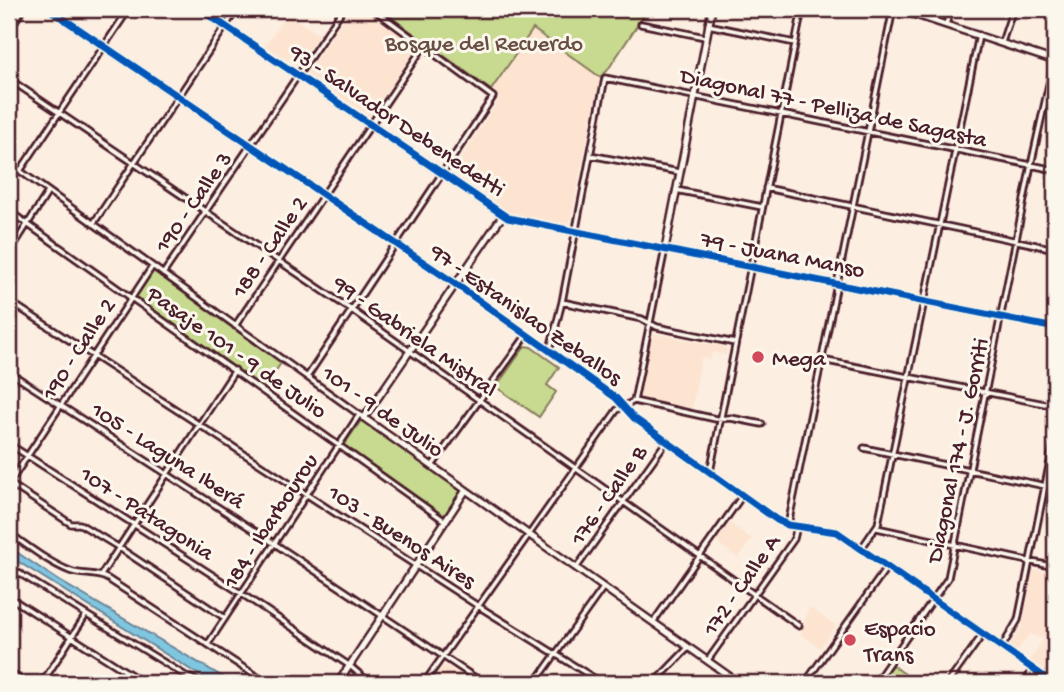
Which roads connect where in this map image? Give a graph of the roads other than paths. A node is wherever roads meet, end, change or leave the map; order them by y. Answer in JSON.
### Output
{"nodes":[{"id":1,"x":23,"y":9,"type":"edge"},
{"id":2,"x":49,"y":9,"type":"edge"},
{"id":3,"x":128,"y":9,"type":"edge"},
{"id":4,"x":200,"y":9,"type":"edge"},
{"id":5,"x":237,"y":9,"type":"edge"},
{"id":6,"x":343,"y":9,"type":"edge"},
{"id":7,"x":373,"y":9,"type":"edge"},
{"id":8,"x":712,"y":9,"type":"edge"},
{"id":9,"x":802,"y":9,"type":"edge"},
{"id":10,"x":893,"y":9,"type":"edge"},
{"id":11,"x":898,"y":9,"type":"edge"},
{"id":12,"x":951,"y":9,"type":"edge"},
{"id":13,"x":1013,"y":9,"type":"edge"},
{"id":14,"x":641,"y":24,"type":"dead end"},
{"id":15,"x":946,"y":24,"type":"junction"},
{"id":16,"x":225,"y":25,"type":"junction"},
{"id":17,"x":708,"y":25,"type":"junction"},
{"id":18,"x":9,"y":30,"type":"edge"},
{"id":19,"x":979,"y":35,"type":"junction"},
{"id":20,"x":705,"y":37,"type":"junction"},
{"id":21,"x":1003,"y":42,"type":"junction"},
{"id":22,"x":795,"y":43,"type":"junction"},
{"id":23,"x":103,"y":46,"type":"junction"},
{"id":24,"x":424,"y":46,"type":"junction"},
{"id":25,"x":1055,"y":59,"type":"edge"},
{"id":26,"x":299,"y":75,"type":"junction"},
{"id":27,"x":9,"y":79,"type":"edge"},
{"id":28,"x":177,"y":95,"type":"junction"},
{"id":29,"x":694,"y":95,"type":"junction"},
{"id":30,"x":58,"y":113,"type":"junction"},
{"id":31,"x":781,"y":113,"type":"junction"},
{"id":32,"x":372,"y":125,"type":"junction"},
{"id":33,"x":867,"y":130,"type":"junction"},
{"id":34,"x":252,"y":145,"type":"junction"},
{"id":35,"x":955,"y":149,"type":"junction"},
{"id":36,"x":590,"y":155,"type":"junction"},
{"id":37,"x":9,"y":163,"type":"edge"},
{"id":38,"x":132,"y":163,"type":"junction"},
{"id":39,"x":1031,"y":165,"type":"junction"},
{"id":40,"x":1055,"y":170,"type":"edge"},
{"id":41,"x":20,"y":172,"type":"junction"},
{"id":42,"x":679,"y":172,"type":"junction"},
{"id":43,"x":444,"y":173,"type":"junction"},
{"id":44,"x":766,"y":188,"type":"junction"},
{"id":45,"x":676,"y":190,"type":"junction"},
{"id":46,"x":48,"y":192,"type":"junction"},
{"id":47,"x":324,"y":195,"type":"junction"},
{"id":48,"x":852,"y":206,"type":"junction"},
{"id":49,"x":762,"y":207,"type":"junction"},
{"id":50,"x":9,"y":211,"type":"edge"},
{"id":51,"x":205,"y":212,"type":"junction"},
{"id":52,"x":503,"y":215,"type":"junction"},
{"id":53,"x":28,"y":224,"type":"junction"},
{"id":54,"x":93,"y":224,"type":"junction"},
{"id":55,"x":939,"y":224,"type":"junction"},
{"id":56,"x":575,"y":232,"type":"junction"},
{"id":57,"x":1016,"y":240,"type":"junction"},
{"id":58,"x":397,"y":245,"type":"junction"},
{"id":59,"x":665,"y":249,"type":"junction"},
{"id":60,"x":1055,"y":249,"type":"edge"},
{"id":61,"x":9,"y":253,"type":"edge"},
{"id":62,"x":279,"y":261,"type":"junction"},
{"id":63,"x":152,"y":266,"type":"junction"},
{"id":64,"x":750,"y":267,"type":"junction"},
{"id":65,"x":163,"y":274,"type":"junction"},
{"id":66,"x":837,"y":284,"type":"junction"},
{"id":67,"x":457,"y":285,"type":"junction"},
{"id":68,"x":132,"y":297,"type":"junction"},
{"id":69,"x":924,"y":300,"type":"junction"},
{"id":70,"x":9,"y":301,"type":"edge"},
{"id":71,"x":562,"y":302,"type":"junction"},
{"id":72,"x":353,"y":311,"type":"junction"},
{"id":73,"x":1001,"y":317,"type":"junction"},
{"id":74,"x":649,"y":323,"type":"junction"},
{"id":75,"x":235,"y":326,"type":"junction"},
{"id":76,"x":1055,"y":328,"type":"edge"},
{"id":77,"x":526,"y":336,"type":"junction"},
{"id":78,"x":735,"y":343,"type":"junction"},
{"id":79,"x":549,"y":351,"type":"junction"},
{"id":80,"x":411,"y":352,"type":"junction"},
{"id":81,"x":94,"y":356,"type":"junction"},
{"id":82,"x":822,"y":360,"type":"junction"},
{"id":83,"x":236,"y":370,"type":"junction"},
{"id":84,"x":9,"y":372,"type":"edge"},
{"id":85,"x":307,"y":377,"type":"junction"},
{"id":86,"x":909,"y":377,"type":"junction"},
{"id":87,"x":985,"y":392,"type":"junction"},
{"id":88,"x":479,"y":400,"type":"junction"},
{"id":89,"x":634,"y":401,"type":"junction"},
{"id":90,"x":61,"y":405,"type":"junction"},
{"id":91,"x":623,"y":406,"type":"junction"},
{"id":92,"x":1055,"y":407,"type":"edge"},
{"id":93,"x":362,"y":416,"type":"junction"},
{"id":94,"x":720,"y":419,"type":"junction"},
{"id":95,"x":201,"y":424,"type":"junction"},
{"id":96,"x":762,"y":424,"type":"dead end"},
{"id":97,"x":1055,"y":436,"type":"edge"},
{"id":98,"x":666,"y":442,"type":"junction"},
{"id":99,"x":9,"y":443,"type":"edge"},
{"id":100,"x":340,"y":445,"type":"junction"},
{"id":101,"x":864,"y":448,"type":"dead end"},
{"id":102,"x":893,"y":454,"type":"junction"},
{"id":103,"x":28,"y":456,"type":"junction"},
{"id":104,"x":432,"y":466,"type":"junction"},
{"id":105,"x":576,"y":469,"type":"junction"},
{"id":106,"x":970,"y":469,"type":"junction"},
{"id":107,"x":710,"y":472,"type":"junction"},
{"id":108,"x":168,"y":474,"type":"junction"},
{"id":109,"x":9,"y":483,"type":"edge"},
{"id":110,"x":1045,"y":485,"type":"junction"},
{"id":111,"x":1055,"y":488,"type":"edge"},
{"id":112,"x":466,"y":490,"type":"junction"},
{"id":113,"x":308,"y":493,"type":"junction"},
{"id":114,"x":742,"y":496,"type":"junction"},
{"id":115,"x":623,"y":502,"type":"junction"},
{"id":116,"x":445,"y":521,"type":"junction"},
{"id":117,"x":135,"y":523,"type":"junction"},
{"id":118,"x":788,"y":525,"type":"junction"},
{"id":119,"x":797,"y":526,"type":"junction"},
{"id":120,"x":877,"y":528,"type":"junction"},
{"id":121,"x":9,"y":533,"type":"edge"},
{"id":122,"x":530,"y":533,"type":"junction"},
{"id":123,"x":275,"y":544,"type":"junction"},
{"id":124,"x":955,"y":545,"type":"junction"},
{"id":125,"x":118,"y":547,"type":"junction"},
{"id":126,"x":861,"y":549,"type":"junction"},
{"id":127,"x":699,"y":556,"type":"junction"},
{"id":128,"x":1030,"y":561,"type":"junction"},
{"id":129,"x":415,"y":564,"type":"junction"},
{"id":130,"x":1055,"y":566,"type":"edge"},
{"id":131,"x":9,"y":567,"type":"edge"},
{"id":132,"x":577,"y":567,"type":"junction"},
{"id":133,"x":887,"y":567,"type":"junction"},
{"id":134,"x":101,"y":575,"type":"junction"},
{"id":135,"x":604,"y":587,"type":"junction"},
{"id":136,"x":242,"y":594,"type":"junction"},
{"id":137,"x":754,"y":595,"type":"junction"},
{"id":138,"x":9,"y":597,"type":"edge"},
{"id":139,"x":934,"y":600,"type":"junction"},
{"id":140,"x":478,"y":606,"type":"junction"},
{"id":141,"x":86,"y":615,"type":"junction"},
{"id":142,"x":383,"y":615,"type":"junction"},
{"id":143,"x":225,"y":618,"type":"junction"},
{"id":144,"x":654,"y":621,"type":"junction"},
{"id":145,"x":799,"y":626,"type":"dead end"},
{"id":146,"x":983,"y":634,"type":"junction"},
{"id":147,"x":72,"y":637,"type":"junction"},
{"id":148,"x":208,"y":644,"type":"junction"},
{"id":149,"x":1002,"y":647,"type":"junction"},
{"id":150,"x":688,"y":648,"type":"junction"},
{"id":151,"x":557,"y":653,"type":"junction"},
{"id":152,"x":444,"y":656,"type":"junction"},
{"id":153,"x":707,"y":661,"type":"junction"},
{"id":154,"x":350,"y":666,"type":"junction"},
{"id":155,"x":1033,"y":669,"type":"junction"},
{"id":156,"x":9,"y":672,"type":"edge"},
{"id":157,"x":186,"y":676,"type":"junction"},
{"id":158,"x":25,"y":683,"type":"edge"},
{"id":159,"x":42,"y":683,"type":"edge"},
{"id":160,"x":144,"y":683,"type":"edge"},
{"id":161,"x":182,"y":683,"type":"edge"},
{"id":162,"x":202,"y":683,"type":"edge"},
{"id":163,"x":267,"y":683,"type":"edge"},
{"id":164,"x":338,"y":683,"type":"edge"},
{"id":165,"x":370,"y":683,"type":"edge"},
{"id":166,"x":424,"y":683,"type":"edge"},
{"id":167,"x":483,"y":683,"type":"edge"},
{"id":168,"x":535,"y":683,"type":"edge"},
{"id":169,"x":603,"y":683,"type":"edge"},
{"id":170,"x":654,"y":683,"type":"edge"},
{"id":171,"x":739,"y":683,"type":"edge"},
{"id":172,"x":805,"y":683,"type":"edge"},
{"id":173,"x":875,"y":683,"type":"edge"},
{"id":174,"x":948,"y":683,"type":"edge"},
{"id":175,"x":1024,"y":683,"type":"edge"},
{"id":176,"x":1052,"y":683,"type":"edge"}],
"edges":[{"from":1,"to":18,"type":"street"},
{"from":2,"to":23,"type":"street","name":"97 - Estanislao Zeballos"},
{"from":3,"to":23,"type":"street"},
{"from":4,"to":16,"type":"street","name":"93 - Salvador Debenedetti"},
{"from":5,"to":16,"type":"street"},
{"from":6,"to":26,"type":"street","name":"190 - Calle 3"},
{"from":7,"to":24,"type":"street"},
{"from":8,"to":17,"type":"street"},
{"from":9,"to":22,"type":"street"},
{"from":10,"to":33,"type":"street"},
{"from":11,"to":15,"type":"street"},
{"from":12,"to":15,"type":"street"},
{"from":13,"to":21,"type":"street"},
{"from":14,"to":20,"type":"street"},
{"from":15,"to":19,"type":"street"},
{"from":16,"to":26,"type":"street","name":"93 - Salvador Debenedetti"},
{"from":16,"to":28,"type":"street"},
{"from":17,"to":20,"type":"street"},
{"from":17,"to":22,"type":"street"},
{"from":19,"to":21,"type":"street"},
{"from":19,"to":35,"type":"street"},
{"from":20,"to":29,"type":"street"},
{"from":21,"to":25,"type":"street"},
{"from":22,"to":31,"type":"street"},
{"from":23,"to":28,"type":"street","name":"97 - Estanislao Zeballos"},
{"from":23,"to":30,"type":"street"},
{"from":24,"to":32,"type":"street","name":"188 - Calle 2"},
{"from":24,"to":43,"type":"street"},
{"from":25,"to":39,"type":"street","name":"Diagonal 174 - J. Gorriti"},
{"from":26,"to":32,"type":"street","name":"93 - Salvador Debenedetti"},
{"from":26,"to":34,"type":"street","name":"190 - Calle 3"},
{"from":27,"to":30,"type":"street","name":"99 - Gabriela Mistral"},
{"from":28,"to":34,"type":"street","name":"97 - Estanislao Zeballos"},
{"from":28,"to":38,"type":"street"},
{"from":29,"to":31,"type":"street","name":"Diagonal 77 - Pelliza de Sagasta"},
{"from":29,"to":36,"type":"street","name":"Diagonal 77 - Pelliza de Sagasta"},
{"from":29,"to":42,"type":"street"},
{"from":30,"to":38,"type":"street","name":"99 - Gabriela Mistral"},
{"from":30,"to":41,"type":"street"},
{"from":31,"to":33,"type":"street","name":"Diagonal 77 - Pelliza de Sagasta"},
{"from":31,"to":44,"type":"street"},
{"from":32,"to":43,"type":"street","name":"93 - Salvador Debenedetti"},
{"from":32,"to":47,"type":"street","name":"188 - Calle 2"},
{"from":33,"to":35,"type":"street","name":"Diagonal 77 - Pelliza de Sagasta"},
{"from":33,"to":48,"type":"street"},
{"from":34,"to":47,"type":"street","name":"97 - Estanislao Zeballos"},
{"from":34,"to":51,"type":"street","name":"190 - Calle 3"},
{"from":35,"to":39,"type":"street","name":"Diagonal 77 - Pelliza de Sagasta"},
{"from":35,"to":55,"type":"street"},
{"from":36,"to":42,"type":"street"},
{"from":36,"to":56,"type":"street"},
{"from":37,"to":41,"type":"street","name":"101 - 9 de Julio"},
{"from":38,"to":51,"type":"street","name":"99 - Gabriela Mistral"},
{"from":38,"to":54,"type":"street"},
{"from":39,"to":40,"type":"street","name":"Diagonal 77 - Pelliza de Sagasta"},
{"from":39,"to":57,"type":"street","name":"Diagonal 174 - J. Gorriti"},
{"from":41,"to":46,"type":"street","name":"101 - 9 de Julio"},
{"from":42,"to":45,"type":"street"},
{"from":43,"to":52,"type":"street","name":"93 - Salvador Debenedetti"},
{"from":43,"to":58,"type":"street"},
{"from":44,"to":48,"type":"street"},
{"from":44,"to":49,"type":"street"},
{"from":45,"to":49,"type":"street"},
{"from":45,"to":59,"type":"street"},
{"from":46,"to":53,"type":"street"},
{"from":46,"to":54,"type":"street","name":"101 - 9 de Julio"},
{"from":47,"to":58,"type":"street","name":"97 - Estanislao Zeballos"},
{"from":47,"to":62,"type":"street","name":"188 - Calle 2"},
{"from":48,"to":55,"type":"street"},
{"from":48,"to":66,"type":"street"},
{"from":49,"to":64,"type":"street"},
{"from":50,"to":53,"type":"street","name":"Pasaje 101 - 9 de Julio"},
{"from":51,"to":62,"type":"street","name":"99 - Gabriela Mistral"},
{"from":51,"to":65,"type":"street","name":"190 - Calle 3"},
{"from":52,"to":56,"type":"street","name":"79 - Juana Manso"},
{"from":52,"to":67,"type":"street","name":"184 - Ibarbourou"},
{"from":53,"to":61,"type":"street"},
{"from":53,"to":68,"type":"street","name":"Pasaje 101 - 9 de Julio"},
{"from":54,"to":63,"type":"street","name":"101 - 9 de Julio"},
{"from":55,"to":57,"type":"street"},
{"from":55,"to":69,"type":"street"},
{"from":56,"to":59,"type":"street","name":"79 - Juana Manso"},
{"from":56,"to":71,"type":"street"},
{"from":57,"to":60,"type":"street"},
{"from":57,"to":73,"type":"street","name":"Diagonal 174 - J. Gorriti"},
{"from":58,"to":67,"type":"street","name":"97 - Estanislao Zeballos"},
{"from":58,"to":72,"type":"street"},
{"from":59,"to":64,"type":"street","name":"79 - Juana Manso"},
{"from":59,"to":74,"type":"street"},
{"from":62,"to":72,"type":"street","name":"99 - Gabriela Mistral"},
{"from":62,"to":75,"type":"street","name":"188 - Calle 2"},
{"from":63,"to":65,"type":"street","name":"101 - 9 de Julio"},
{"from":63,"to":68,"type":"street","name":"190 - Calle 2"},
{"from":64,"to":66,"type":"street","name":"79 - Juana Manso"},
{"from":64,"to":78,"type":"street"},
{"from":65,"to":75,"type":"street","name":"101 - 9 de Julio"},
{"from":66,"to":69,"type":"street","name":"79 - Juana Manso"},
{"from":66,"to":82,"type":"street"},
{"from":67,"to":77,"type":"street","name":"97 - Estanislao Zeballos"},
{"from":67,"to":80,"type":"street","name":"184 - Ibarbourou"},
{"from":68,"to":81,"type":"street","name":"190 - Calle 2"},
{"from":68,"to":83,"type":"street","name":"Pasaje 101 - 9 de Julio"},
{"from":69,"to":73,"type":"street","name":"79 - Juana Manso"},
{"from":69,"to":86,"type":"street"},
{"from":70,"to":81,"type":"street","name":"103 - Buenos Aires"},
{"from":71,"to":74,"type":"street"},
{"from":71,"to":79,"type":"street"},
{"from":72,"to":80,"type":"street","name":"99 - Gabriela Mistral"},
{"from":72,"to":85,"type":"street"},
{"from":73,"to":76,"type":"street","name":"79 - Juana Manso"},
{"from":73,"to":87,"type":"street","name":"Diagonal 174 - J. Gorriti"},
{"from":74,"to":78,"type":"street"},
{"from":74,"to":89,"type":"street"},
{"from":75,"to":85,"type":"street","name":"101 - 9 de Julio"},
{"from":77,"to":79,"type":"street","name":"97 - Estanislao Zeballos"},
{"from":77,"to":88,"type":"street"},
{"from":78,"to":94,"type":"street"},
{"from":79,"to":91,"type":"street","name":"97 - Estanislao Zeballos"},
{"from":80,"to":88,"type":"street","name":"99 - Gabriela Mistral"},
{"from":80,"to":93,"type":"street","name":"184 - Ibarbourou"},
{"from":81,"to":90,"type":"street","name":"190 - Calle 2"},
{"from":81,"to":95,"type":"street","name":"103 - Buenos Aires"},
{"from":82,"to":86,"type":"street"},
{"from":82,"to":118,"type":"street"},
{"from":83,"to":95,"type":"street"},
{"from":83,"to":100,"type":"street","name":"Pasaje 101 - 9 de Julio"},
{"from":84,"to":90,"type":"street","name":"105 - Laguna Iberá"},
{"from":85,"to":93,"type":"street","name":"101 - 9 de Julio"},
{"from":86,"to":87,"type":"street"},
{"from":86,"to":102,"type":"street"},
{"from":87,"to":92,"type":"street"},
{"from":87,"to":106,"type":"street","name":"Diagonal 174 - J. Gorriti"},
{"from":88,"to":104,"type":"street"},
{"from":88,"to":105,"type":"street","name":"99 - Gabriela Mistral"},
{"from":89,"to":91,"type":"street"},
{"from":89,"to":94,"type":"street"},
{"from":90,"to":103,"type":"street","name":"190 - Calle 2"},
{"from":90,"to":108,"type":"street","name":"105 - Laguna Iberá"},
{"from":91,"to":98,"type":"street","name":"97 - Estanislao Zeballos"},
{"from":91,"to":105,"type":"street"},
{"from":93,"to":100,"type":"street","name":"184 - Ibarbourou"},
{"from":93,"to":104,"type":"street","name":"101 - 9 de Julio"},
{"from":94,"to":96,"type":"street"},
{"from":94,"to":107,"type":"street"},
{"from":95,"to":108,"type":"street"},
{"from":95,"to":113,"type":"street","name":"103 - Buenos Aires"},
{"from":97,"to":110,"type":"street"},
{"from":98,"to":107,"type":"street","name":"97 - Estanislao Zeballos"},
{"from":98,"to":115,"type":"street","name":"176 - Calle B"},
{"from":99,"to":103,"type":"street","name":"107 - Patagonia"},
{"from":100,"to":113,"type":"street","name":"184 - Ibarbourou"},
{"from":100,"to":116,"type":"street","name":"Pasaje 101 - 9 de Julio"},
{"from":101,"to":102,"type":"street"},
{"from":102,"to":106,"type":"street"},
{"from":102,"to":120,"type":"street"},
{"from":103,"to":109,"type":"street","name":"190 - Calle 2"},
{"from":103,"to":117,"type":"street","name":"107 - Patagonia"},
{"from":104,"to":112,"type":"street","name":"101 - 9 de Julio"},
{"from":105,"to":115,"type":"street","name":"99 - Gabriela Mistral"},
{"from":105,"to":122,"type":"street"},
{"from":106,"to":110,"type":"street"},
{"from":106,"to":124,"type":"street","name":"Diagonal 174 - J. Gorriti"},
{"from":107,"to":114,"type":"street","name":"97 - Estanislao Zeballos"},
{"from":108,"to":117,"type":"street"},
{"from":108,"to":123,"type":"street","name":"105 - Laguna Iberá"},
{"from":109,"to":125,"type":"street"},
{"from":110,"to":111,"type":"street"},
{"from":110,"to":128,"type":"street"},
{"from":112,"to":116,"type":"street"},
{"from":112,"to":122,"type":"street","name":"101 - 9 de Julio"},
{"from":113,"to":123,"type":"street","name":"184 - Ibarbourou"},
{"from":113,"to":129,"type":"street","name":"103 - Buenos Aires"},
{"from":114,"to":118,"type":"street","name":"97 - Estanislao Zeballos"},
{"from":114,"to":127,"type":"street"},
{"from":115,"to":127,"type":"street","name":"99 - Gabriela Mistral"},
{"from":115,"to":132,"type":"street","name":"176 - Calle B"},
{"from":116,"to":129,"type":"street"},
{"from":117,"to":125,"type":"street"},
{"from":117,"to":136,"type":"street","name":"107 - Patagonia"},
{"from":118,"to":119,"type":"street","name":"97 - Estanislao Zeballos"},
{"from":119,"to":126,"type":"street","name":"97 - Estanislao Zeballos"},
{"from":119,"to":137,"type":"street","name":"172 - Calle A"},
{"from":120,"to":124,"type":"street"},
{"from":120,"to":126,"type":"street"},
{"from":121,"to":134,"type":"street"},
{"from":122,"to":132,"type":"street","name":"101 - 9 de Julio"},
{"from":122,"to":140,"type":"street"},
{"from":123,"to":136,"type":"street","name":"184 - Ibarbourou"},
{"from":123,"to":142,"type":"street","name":"105 - Laguna Iberá"},
{"from":124,"to":128,"type":"street"},
{"from":124,"to":139,"type":"street","name":"Diagonal 174 - J. Gorriti"},
{"from":125,"to":134,"type":"street"},
{"from":125,"to":143,"type":"street"},
{"from":126,"to":133,"type":"street","name":"97 - Estanislao Zeballos"},
{"from":127,"to":137,"type":"street","name":"99 - Gabriela Mistral"},
{"from":127,"to":144,"type":"street"},
{"from":128,"to":130,"type":"street"},
{"from":128,"to":149,"type":"street"},
{"from":129,"to":140,"type":"street","name":"103 - Buenos Aires"},
{"from":129,"to":142,"type":"street"},
{"from":131,"to":141,"type":"street"},
{"from":132,"to":135,"type":"street","name":"101 - 9 de Julio"},
{"from":133,"to":139,"type":"street","name":"97 - Estanislao Zeballos"},
{"from":133,"to":172,"type":"street"},
{"from":134,"to":148,"type":"street"},
{"from":135,"to":144,"type":"street","name":"101 - 9 de Julio"},
{"from":135,"to":151,"type":"street"},
{"from":136,"to":143,"type":"street","name":"184 - Ibarbourou"},
{"from":136,"to":154,"type":"street","name":"107 - Patagonia"},
{"from":137,"to":145,"type":"street","name":"99 - Gabriela Mistral"},
{"from":137,"to":153,"type":"street","name":"172 - Calle A"},
{"from":138,"to":147,"type":"street"},
{"from":139,"to":146,"type":"street","name":"97 - Estanislao Zeballos"},
{"from":139,"to":173,"type":"street","name":"Diagonal 174 - J. Gorriti"},
{"from":140,"to":151,"type":"street","name":"103 - Buenos Aires"},
{"from":140,"to":152,"type":"street"},
{"from":141,"to":147,"type":"street"},
{"from":141,"to":157,"type":"street"},
{"from":142,"to":152,"type":"street","name":"105 - Laguna Iberá"},
{"from":142,"to":154,"type":"street"},
{"from":143,"to":148,"type":"street","name":"184 - Ibarbourou"},
{"from":144,"to":150,"type":"street","name":"101 - 9 de Julio"},
{"from":146,"to":149,"type":"street","name":"97 - Estanislao Zeballos"},
{"from":146,"to":174,"type":"street"},
{"from":147,"to":159,"type":"street"},
{"from":147,"to":160,"type":"street"},
{"from":148,"to":163,"type":"street"},
{"from":149,"to":155,"type":"street","name":"97 - Estanislao Zeballos"},
{"from":150,"to":153,"type":"street","name":"101 - 9 de Julio"},
{"from":150,"to":170,"type":"street"},
{"from":151,"to":168,"type":"street"},
{"from":151,"to":169,"type":"street","name":"103 - Buenos Aires"},
{"from":152,"to":166,"type":"street"},
{"from":152,"to":167,"type":"street","name":"105 - Laguna Iberá"},
{"from":153,"to":171,"type":"street","name":"101 - 9 de Julio"},
{"from":154,"to":164,"type":"street"},
{"from":154,"to":165,"type":"street","name":"107 - Patagonia"},
{"from":155,"to":175,"type":"street"},
{"from":155,"to":176,"type":"street","name":"97 - Estanislao Zeballos"},
{"from":156,"to":158,"type":"street"},
{"from":157,"to":161,"type":"street"},
{"from":157,"to":162,"type":"street"}]}
